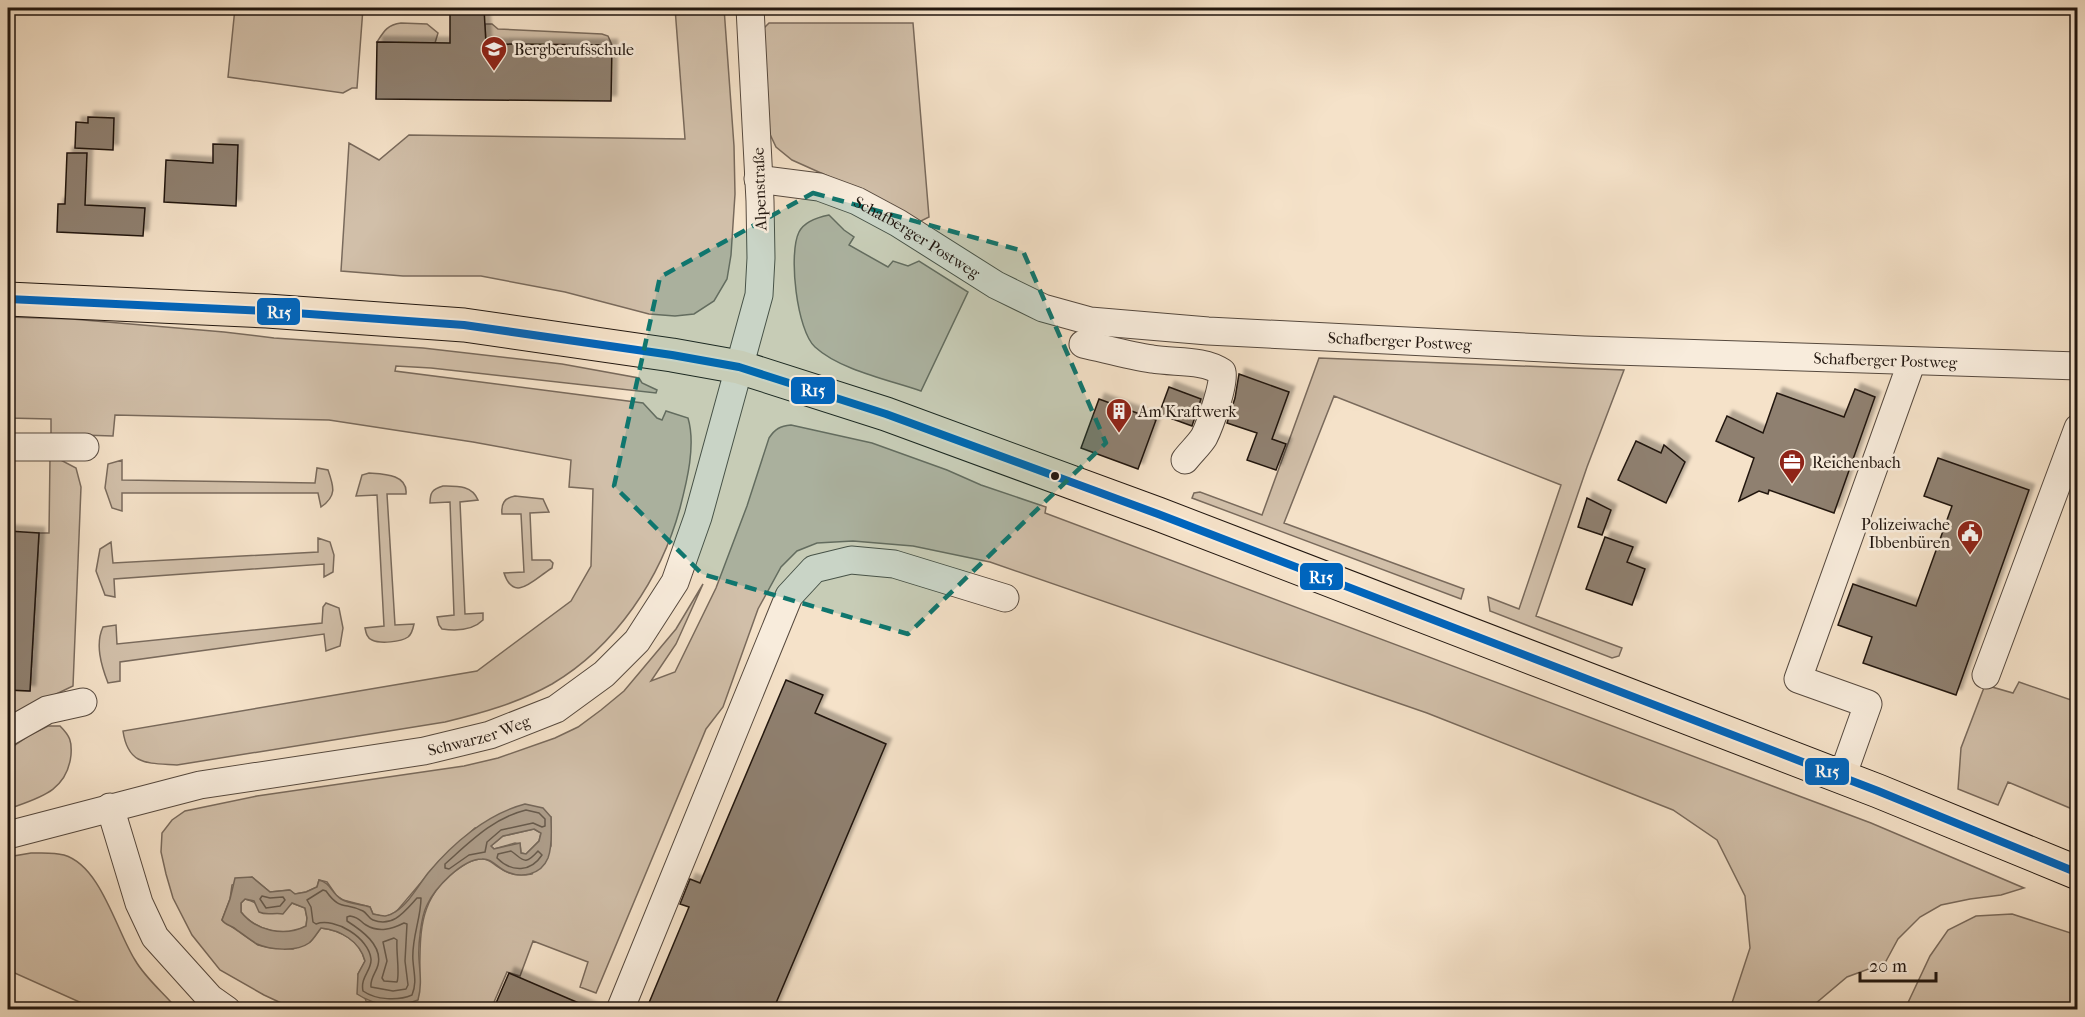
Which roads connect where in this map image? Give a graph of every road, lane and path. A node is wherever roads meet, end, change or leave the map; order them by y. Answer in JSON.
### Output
{"nodes":[{"id":1,"x":750,"y":8,"type":"edge"},
{"id":2,"x":758,"y":179,"type":"junction"},
{"id":3,"x":8,"y":299,"type":"edge"},
{"id":4,"x":1083,"y":344,"type":"dead end"},
{"id":5,"x":1912,"y":361,"type":"junction"},
{"id":6,"x":2078,"y":366,"type":"edge"},
{"id":7,"x":739,"y":367,"type":"junction"},
{"id":8,"x":2078,"y":428,"type":"edge"},
{"id":9,"x":8,"y":447,"type":"edge"},
{"id":10,"x":85,"y":447,"type":"dead end"},
{"id":11,"x":1185,"y":460,"type":"dead end"},
{"id":12,"x":1005,"y":598,"type":"dead end"},
{"id":13,"x":1986,"y":675,"type":"dead end"},
{"id":14,"x":83,"y":702,"type":"dead end"},
{"id":15,"x":8,"y":732,"type":"edge"},
{"id":16,"x":1842,"y":777,"type":"junction"},
{"id":17,"x":110,"y":807,"type":"junction"},
{"id":18,"x":8,"y":835,"type":"edge"},
{"id":19,"x":2078,"y":873,"type":"edge"},
{"id":20,"x":226,"y":1009,"type":"edge"},
{"id":21,"x":620,"y":1010,"type":"edge"}],
"edges":[{"from":1,"to":2,"type":"street","name":"Alpenstraße"},
{"from":2,"to":5,"type":"street","name":"Schafberger Postweg"},
{"from":2,"to":7,"type":"street","name":"Alpenstraße"},
{"from":3,"to":7,"type":"main road"},
{"from":4,"to":11,"type":"street"},
{"from":5,"to":6,"type":"street","name":"Schafberger Postweg"},
{"from":5,"to":16,"type":"street"},
{"from":7,"to":16,"type":"main road"},
{"from":7,"to":17,"type":"street","name":"Schwarzer Weg"},
{"from":8,"to":13,"type":"street"},
{"from":9,"to":10,"type":"street"},
{"from":12,"to":21,"type":"street"},
{"from":14,"to":15,"type":"street"},
{"from":16,"to":19,"type":"main road"},
{"from":17,"to":18,"type":"street","name":"Schwarzer Weg"},
{"from":17,"to":20,"type":"street"}]}
